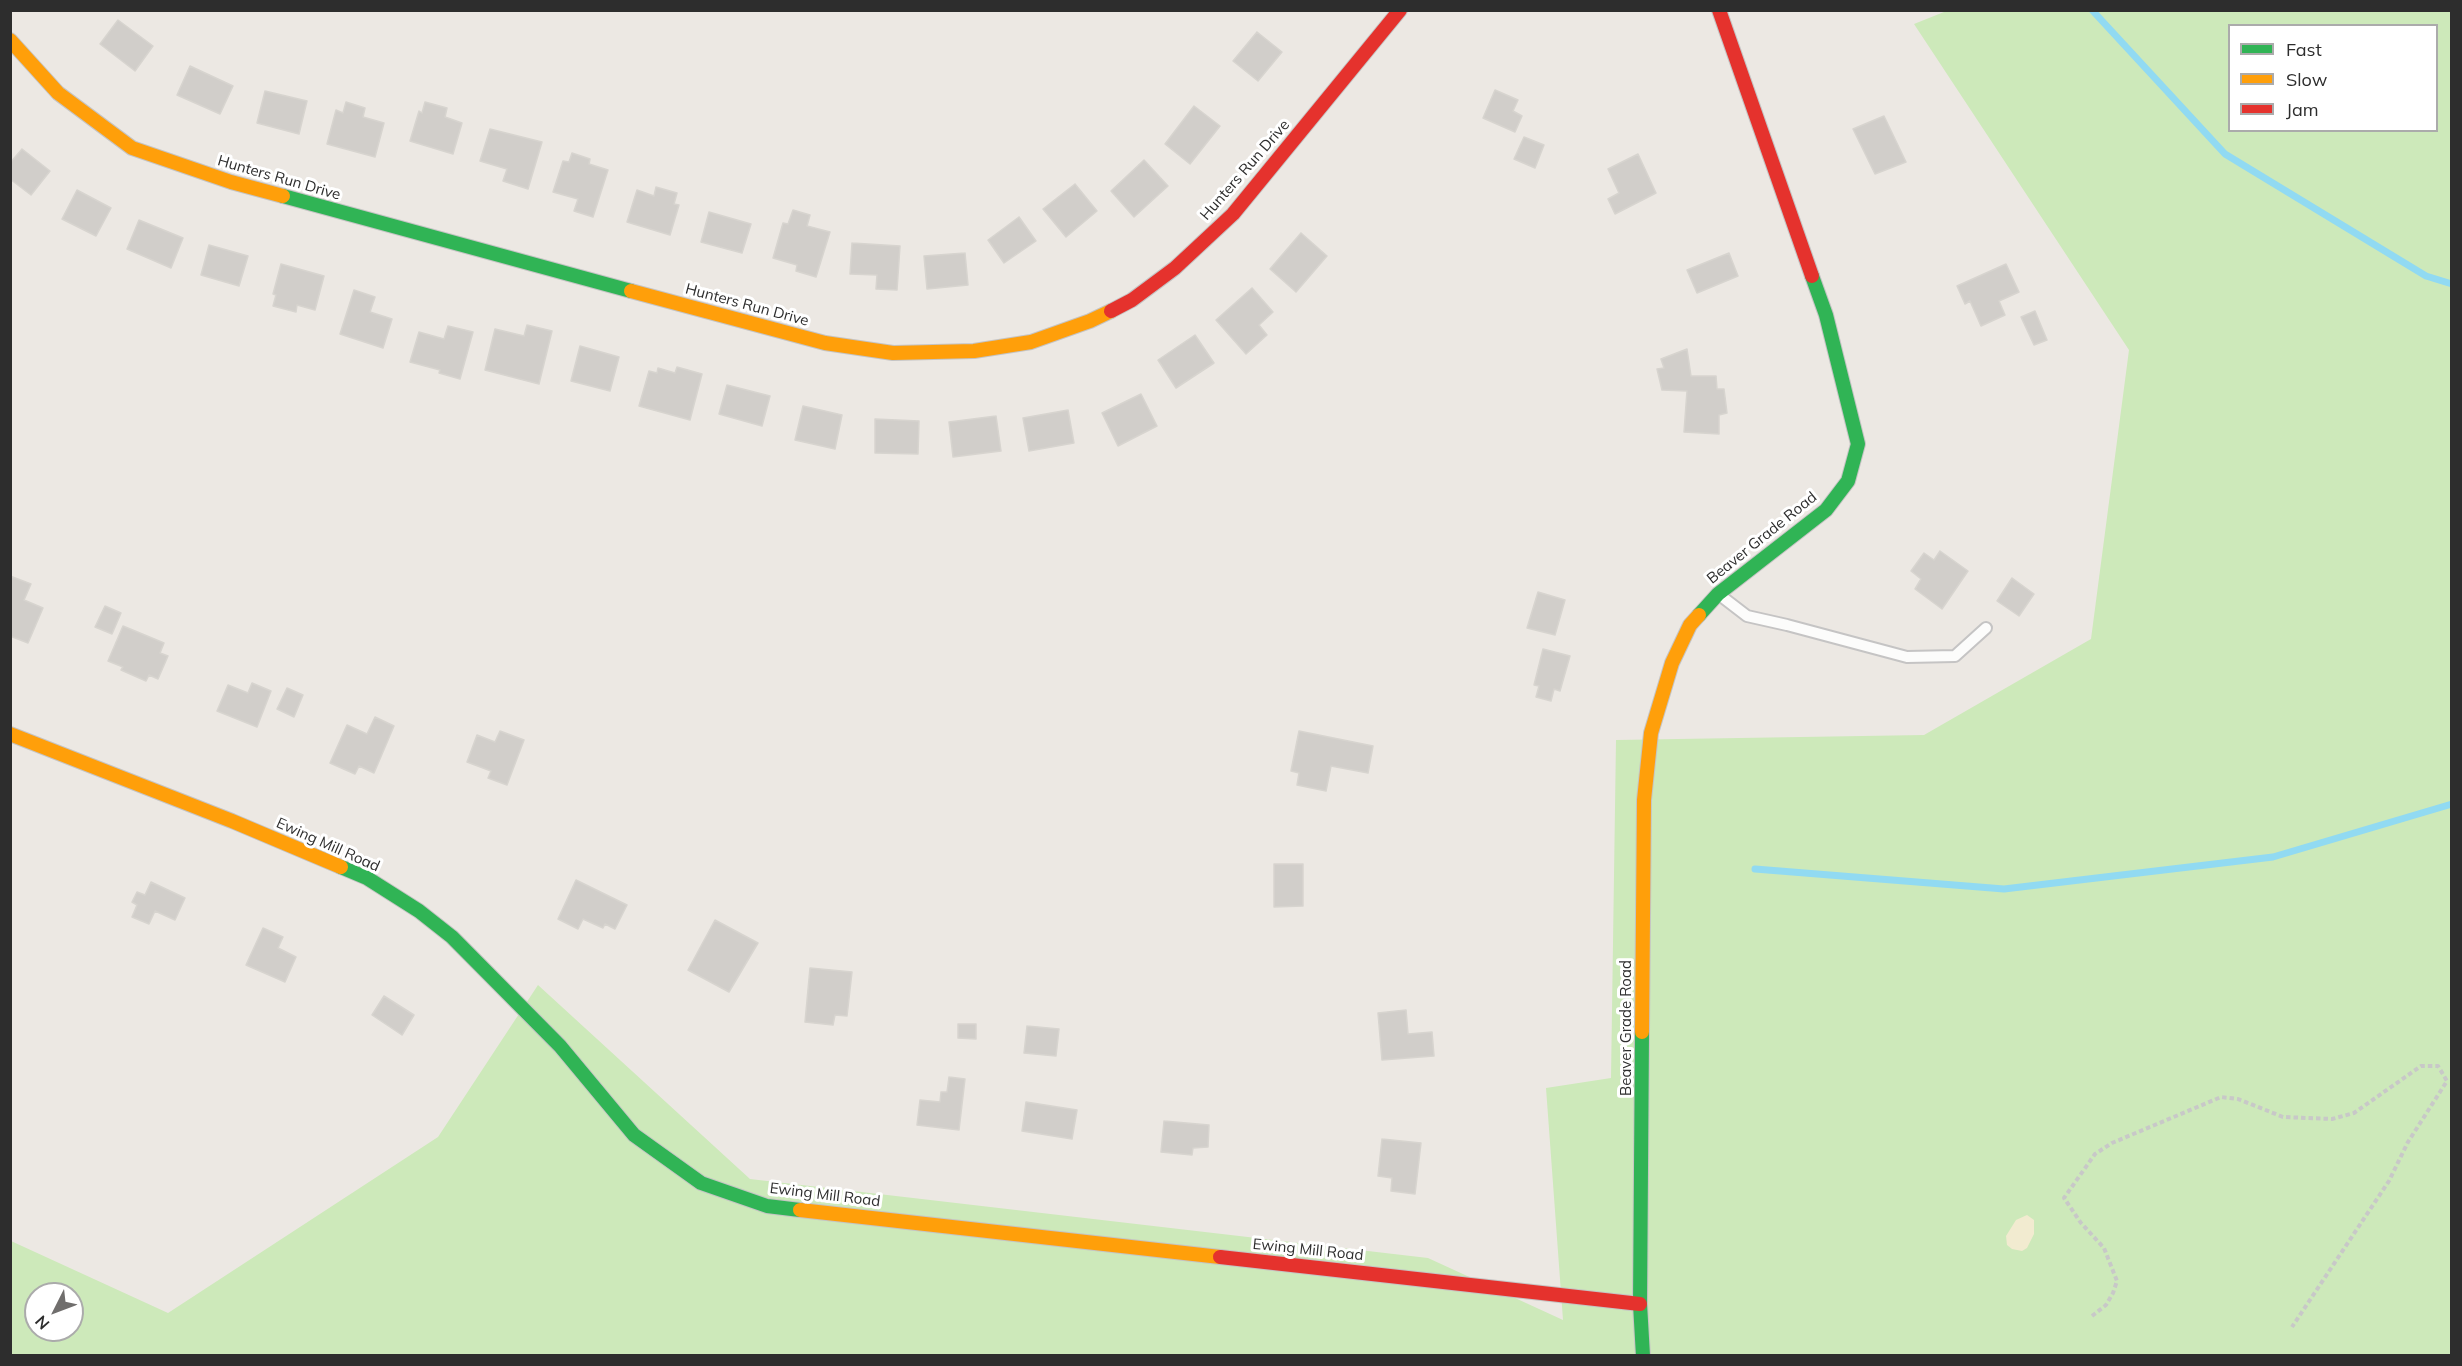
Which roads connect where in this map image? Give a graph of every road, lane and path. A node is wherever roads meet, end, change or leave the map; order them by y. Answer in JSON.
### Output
{"nodes":[{"id":1,"x":1400,"y":10,"type":"edge"},
{"id":2,"x":1719,"y":10,"type":"edge"},
{"id":3,"x":10,"y":40,"type":"edge"},
{"id":4,"x":1718,"y":594,"type":"junction"},
{"id":5,"x":1986,"y":628,"type":"dead end"},
{"id":6,"x":10,"y":734,"type":"edge"},
{"id":7,"x":1640,"y":1304,"type":"junction"},
{"id":8,"x":2092,"y":1316,"type":"dead end"},
{"id":9,"x":2292,"y":1327,"type":"dead end"},
{"id":10,"x":1643,"y":1356,"type":"edge"}],
"edges":[{"from":1,"to":3,"type":"street","name":"Hunters Run Drive"},
{"from":2,"to":4,"type":"street","name":"Beaver Grade Road"},
{"from":4,"to":5,"type":"lane"},
{"from":4,"to":7,"type":"street","name":"Beaver Grade Road"},
{"from":6,"to":7,"type":"street","name":"Ewing Mill Road"},
{"from":7,"to":10,"type":"street","name":"Beaver Grade Road"},
{"from":8,"to":9,"type":"path"}]}
